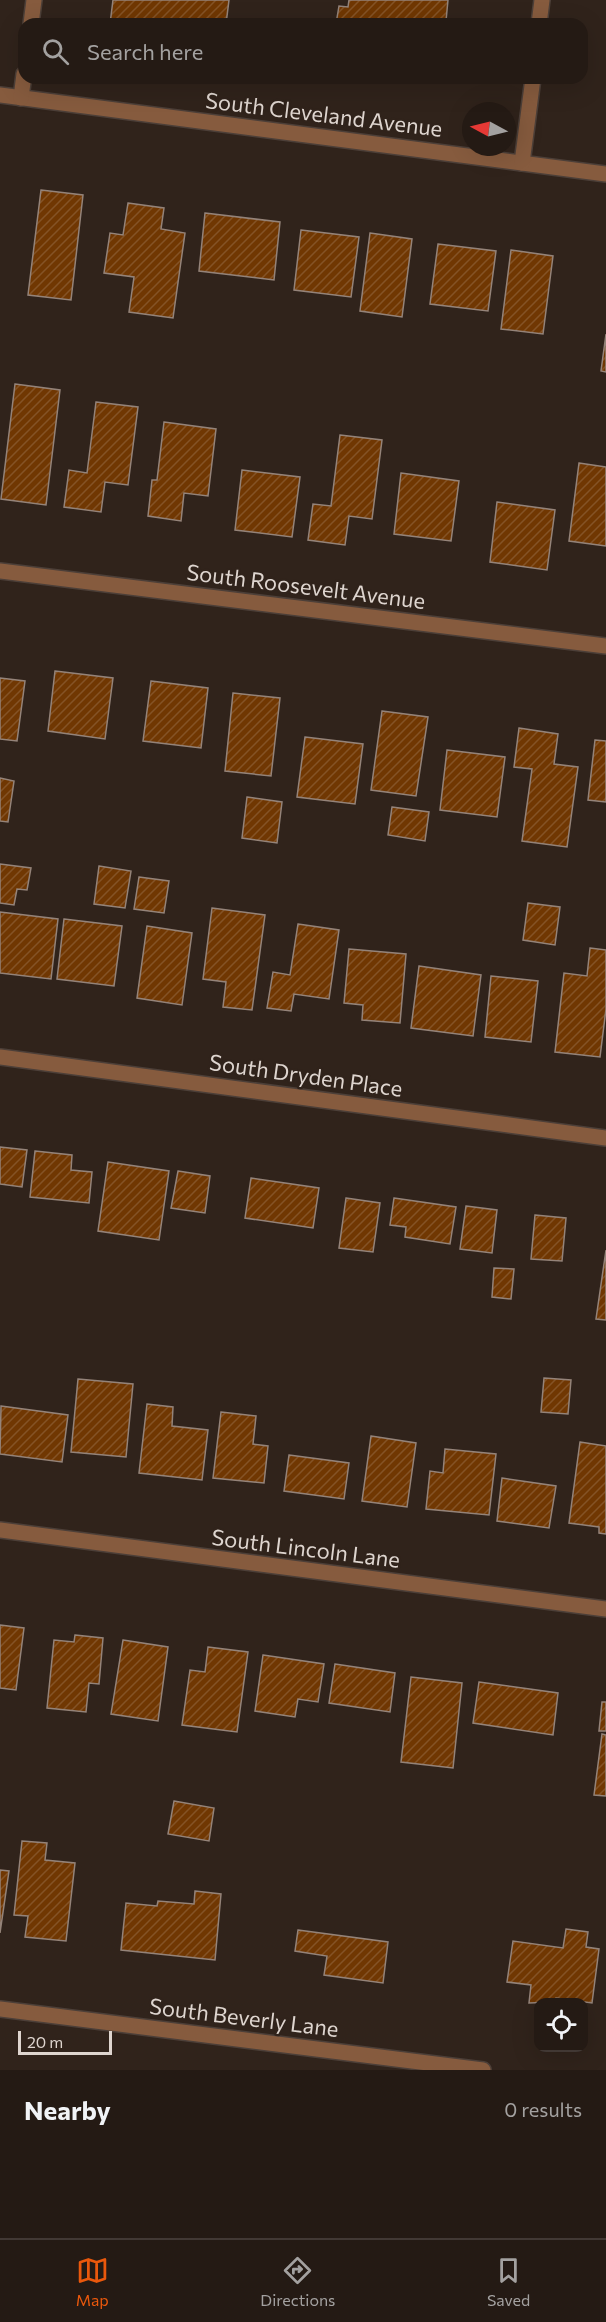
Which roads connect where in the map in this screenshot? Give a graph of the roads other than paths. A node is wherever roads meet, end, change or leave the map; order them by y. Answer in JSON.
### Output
{"nodes":[{"id":1,"x":34,"y":0,"type":"edge"},
{"id":2,"x":543,"y":0,"type":"edge"},
{"id":3,"x":31,"y":18,"type":"edge"},
{"id":4,"x":541,"y":18,"type":"edge"},
{"id":5,"x":23,"y":84,"type":"edge"},
{"id":6,"x":532,"y":84,"type":"edge"},
{"id":7,"x":0,"y":95,"type":"edge"},
{"id":8,"x":21,"y":98,"type":"junction"},
{"id":9,"x":522,"y":163,"type":"junction"},
{"id":10,"x":606,"y":174,"type":"edge"},
{"id":11,"x":0,"y":571,"type":"edge"},
{"id":12,"x":606,"y":646,"type":"edge"},
{"id":13,"x":0,"y":1057,"type":"edge"},
{"id":14,"x":606,"y":1138,"type":"edge"},
{"id":15,"x":0,"y":1530,"type":"edge"},
{"id":16,"x":606,"y":1610,"type":"edge"},
{"id":17,"x":0,"y":2009,"type":"edge"},
{"id":18,"x":483,"y":2070,"type":"edge"}],
"edges":[{"from":1,"to":3,"type":"street"},
{"from":2,"to":4,"type":"street"},
{"from":5,"to":8,"type":"street"},
{"from":6,"to":9,"type":"street"},
{"from":7,"to":8,"type":"street","name":"South Cleveland Avenue"},
{"from":8,"to":9,"type":"street","name":"South Cleveland Avenue"},
{"from":9,"to":10,"type":"street","name":"South Cleveland Avenue"},
{"from":11,"to":12,"type":"street","name":"South Roosevelt Avenue"},
{"from":13,"to":14,"type":"street","name":"South Dryden Place"},
{"from":15,"to":16,"type":"street","name":"South Lincoln Lane"},
{"from":17,"to":18,"type":"street","name":"South Beverly Lane"}]}
